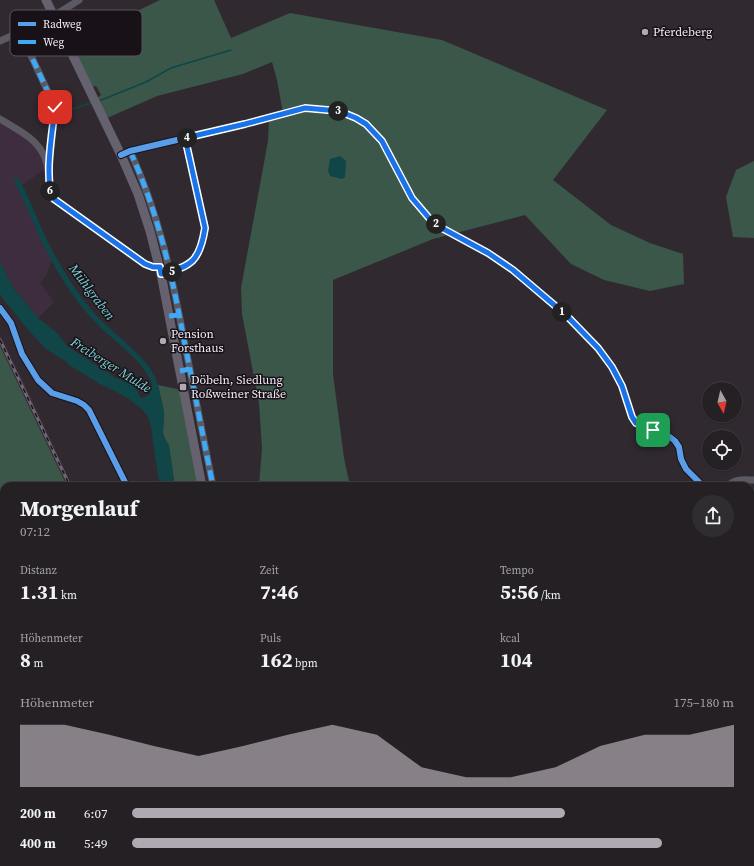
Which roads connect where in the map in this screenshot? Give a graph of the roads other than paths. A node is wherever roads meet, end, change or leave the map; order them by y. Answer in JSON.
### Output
{"nodes":[{"id":1,"x":46,"y":0,"type":"edge"},
{"id":2,"x":79,"y":0,"type":"edge"},
{"id":3,"x":51,"y":10,"type":"edge"},
{"id":4,"x":66,"y":10,"type":"edge"},
{"id":5,"x":10,"y":36,"type":"edge"},
{"id":6,"x":0,"y":41,"type":"edge"},
{"id":7,"x":31,"y":56,"type":"edge"},
{"id":8,"x":75,"y":56,"type":"edge"},
{"id":9,"x":0,"y":119,"type":"edge"},
{"id":10,"x":185,"y":138,"type":"junction"},
{"id":11,"x":126,"y":153,"type":"junction"},
{"id":12,"x":48,"y":169,"type":"junction"},
{"id":13,"x":161,"y":271,"type":"junction"},
{"id":14,"x":171,"y":272,"type":"junction"},
{"id":15,"x":179,"y":315,"type":"junction"},
{"id":16,"x":170,"y":316,"type":"junction"},
{"id":17,"x":190,"y":369,"type":"junction"},
{"id":18,"x":180,"y":371,"type":"junction"},
{"id":19,"x":754,"y":480,"type":"edge"},
{"id":20,"x":201,"y":482,"type":"edge"},
{"id":21,"x":212,"y":482,"type":"edge"},
{"id":22,"x":699,"y":482,"type":"edge"},
{"id":23,"x":731,"y":482,"type":"edge"}],
"edges":[{"from":1,"to":3,"type":"main road"},
{"from":2,"to":4,"type":"street"},
{"from":5,"to":6,"type":"street"},
{"from":7,"to":12,"type":"street"},
{"from":8,"to":11,"type":"main road"},
{"from":9,"to":12,"type":"street"},
{"from":10,"to":11,"type":"street"},
{"from":10,"to":14,"type":"street"},
{"from":10,"to":22,"type":"street"},
{"from":11,"to":13,"type":"main road"},
{"from":11,"to":14,"type":"street"},
{"from":12,"to":13,"type":"street"},
{"from":13,"to":14,"type":"street"},
{"from":13,"to":16,"type":"main road"},
{"from":14,"to":15,"type":"street"},
{"from":15,"to":16,"type":"street"},
{"from":15,"to":17,"type":"street"},
{"from":16,"to":18,"type":"main road"},
{"from":17,"to":18,"type":"street"},
{"from":17,"to":21,"type":"street"},
{"from":18,"to":20,"type":"main road"},
{"from":19,"to":23,"type":"street"}]}
